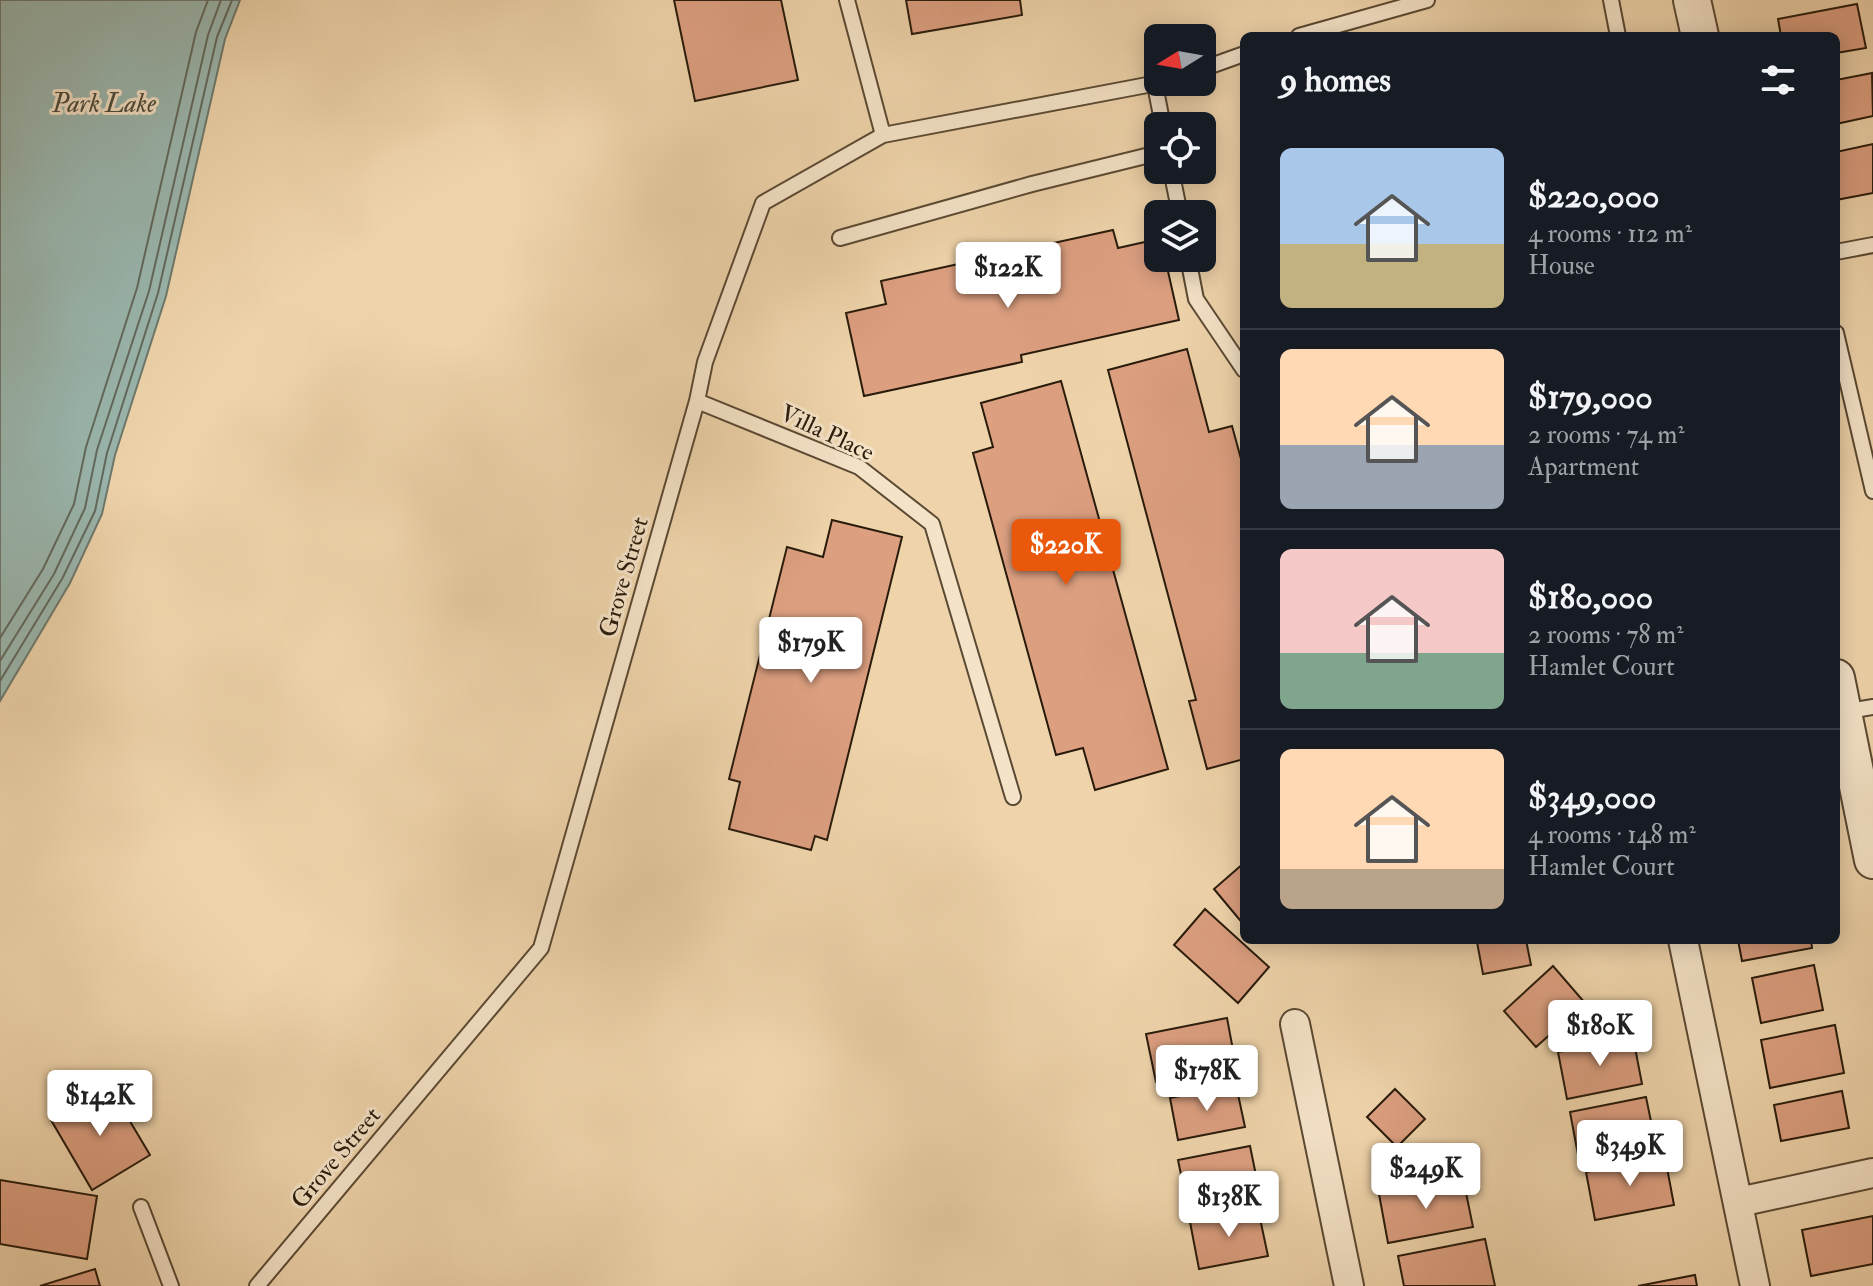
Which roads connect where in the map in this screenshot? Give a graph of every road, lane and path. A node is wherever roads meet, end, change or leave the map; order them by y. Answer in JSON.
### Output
{"nodes":[{"id":1,"x":847,"y":0,"type":"edge"},
{"id":2,"x":1427,"y":0,"type":"edge"},
{"id":3,"x":1611,"y":0,"type":"edge"},
{"id":4,"x":1692,"y":0,"type":"edge"},
{"id":5,"x":1313,"y":32,"type":"edge"},
{"id":6,"x":1617,"y":32,"type":"edge"},
{"id":7,"x":1699,"y":32,"type":"edge"},
{"id":8,"x":1240,"y":55,"type":"edge"},
{"id":9,"x":1216,"y":64,"type":"edge"},
{"id":10,"x":1144,"y":87,"type":"edge"},
{"id":11,"x":883,"y":135,"type":"junction"},
{"id":12,"x":1144,"y":156,"type":"edge"},
{"id":13,"x":840,"y":238,"type":"dead end"},
{"id":14,"x":1873,"y":245,"type":"edge"},
{"id":15,"x":1840,"y":251,"type":"edge"},
{"id":16,"x":1191,"y":272,"type":"edge"},
{"id":17,"x":1840,"y":350,"type":"edge"},
{"id":18,"x":1240,"y":364,"type":"edge"},
{"id":19,"x":697,"y":401,"type":"junction"},
{"id":20,"x":1873,"y":491,"type":"edge"},
{"id":21,"x":1851,"y":699,"type":"edge"},
{"id":22,"x":1013,"y":797,"type":"dead end"},
{"id":23,"x":1873,"y":860,"type":"edge"},
{"id":24,"x":1684,"y":944,"type":"edge"},
{"id":25,"x":1295,"y":1024,"type":"dead end"},
{"id":26,"x":1873,"y":1173,"type":"edge"},
{"id":27,"x":1739,"y":1202,"type":"junction"},
{"id":28,"x":141,"y":1207,"type":"dead end"},
{"id":29,"x":171,"y":1286,"type":"edge"},
{"id":30,"x":257,"y":1286,"type":"edge"},
{"id":31,"x":1349,"y":1286,"type":"edge"},
{"id":32,"x":1755,"y":1286,"type":"edge"}],
"edges":[{"from":1,"to":11,"type":"lane"},
{"from":2,"to":5,"type":"lane"},
{"from":3,"to":6,"type":"lane"},
{"from":4,"to":7,"type":"street"},
{"from":8,"to":9,"type":"lane"},
{"from":10,"to":11,"type":"lane","name":"Grove Street"},
{"from":11,"to":19,"type":"lane","name":"Grove Street"},
{"from":12,"to":13,"type":"lane"},
{"from":14,"to":15,"type":"lane"},
{"from":16,"to":18,"type":"lane"},
{"from":17,"to":20,"type":"lane"},
{"from":19,"to":22,"type":"lane","name":"Villa Place"},
{"from":19,"to":30,"type":"lane","name":"Grove Street"},
{"from":21,"to":23,"type":"street"},
{"from":24,"to":27,"type":"street"},
{"from":25,"to":31,"type":"street"},
{"from":26,"to":27,"type":"street"},
{"from":27,"to":32,"type":"street"},
{"from":28,"to":29,"type":"lane"}]}
